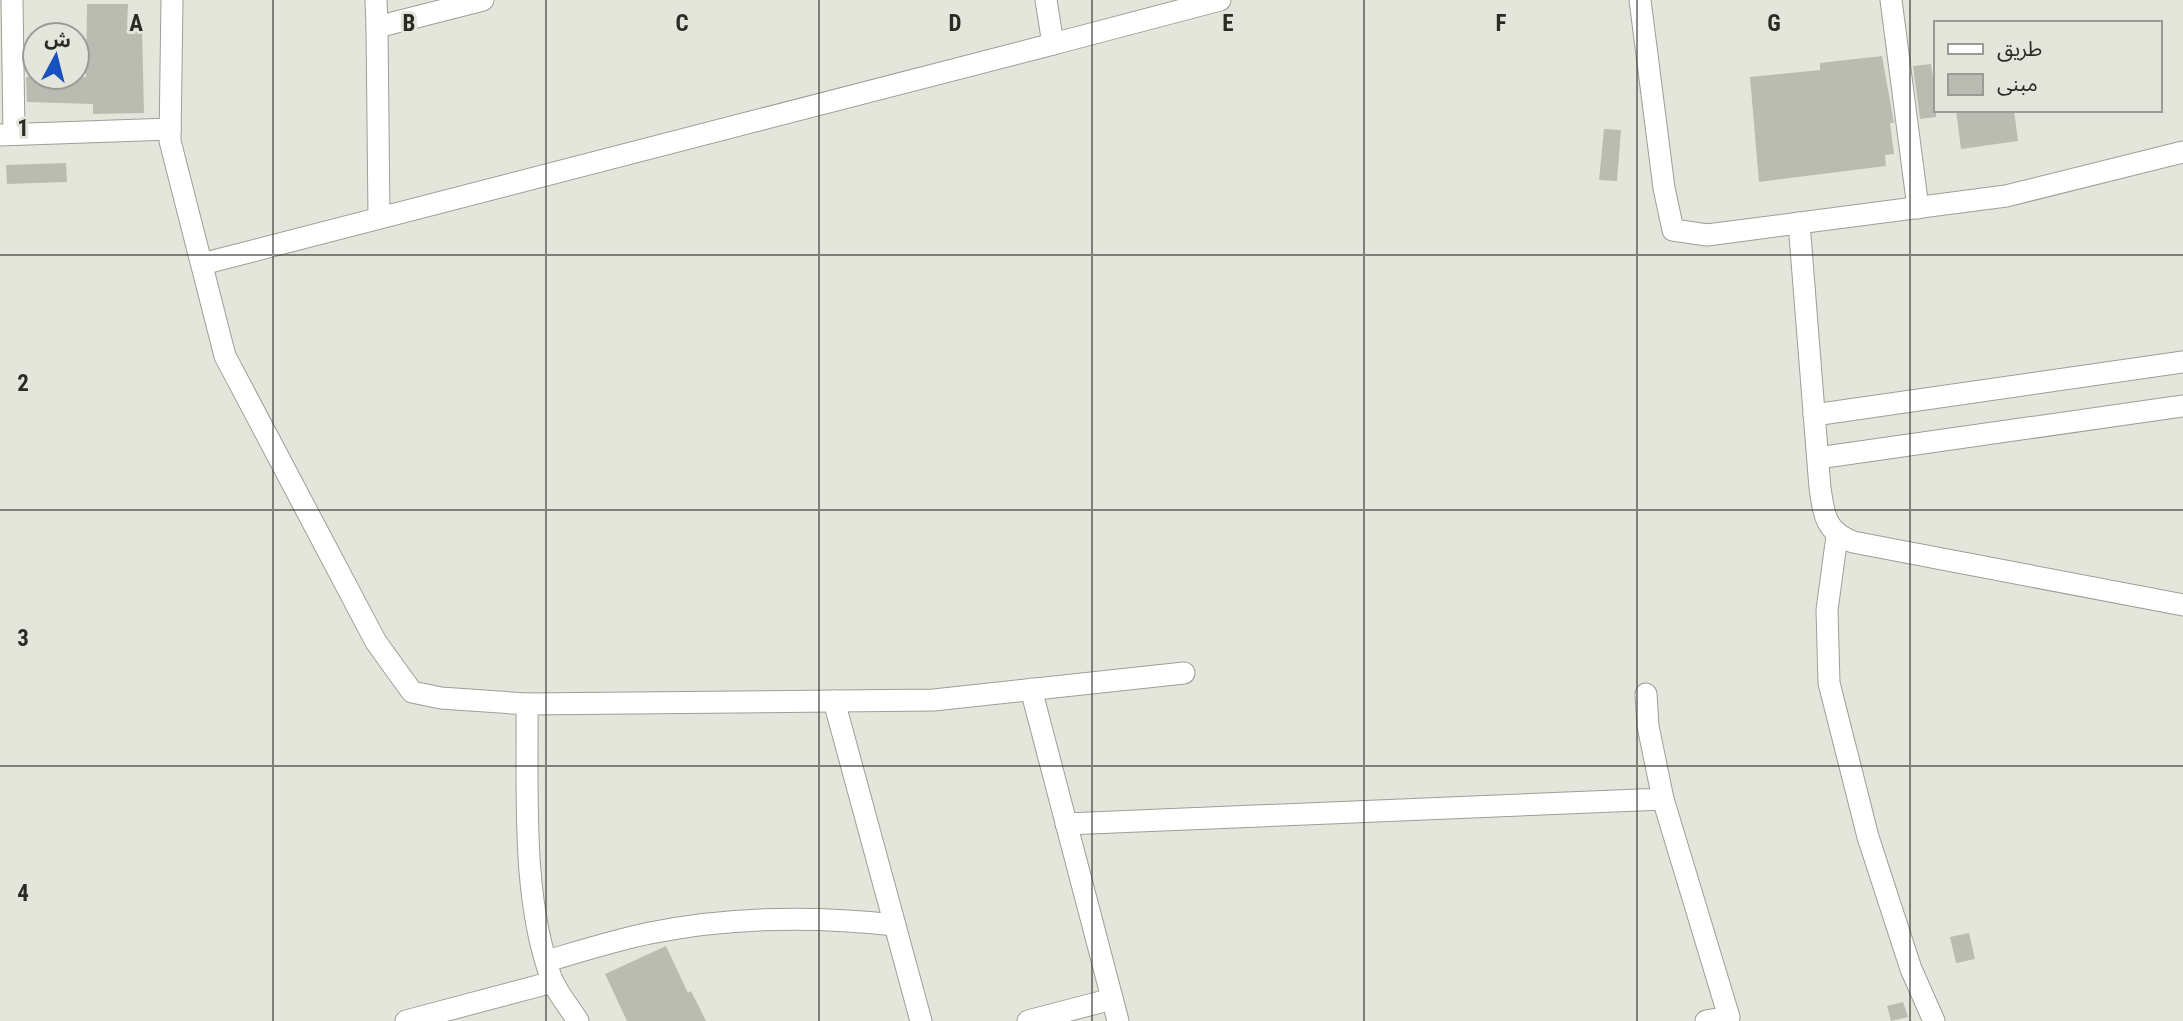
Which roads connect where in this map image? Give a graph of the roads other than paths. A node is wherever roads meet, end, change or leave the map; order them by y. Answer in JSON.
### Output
{"nodes":[{"id":1,"x":12,"y":0,"type":"edge"},
{"id":2,"x":172,"y":0,"type":"edge"},
{"id":3,"x":376,"y":0,"type":"edge"},
{"id":4,"x":483,"y":0,"type":"edge"},
{"id":5,"x":1046,"y":0,"type":"edge"},
{"id":6,"x":1220,"y":0,"type":"edge"},
{"id":7,"x":1640,"y":0,"type":"edge"},
{"id":8,"x":1891,"y":0,"type":"edge"},
{"id":9,"x":377,"y":27,"type":"junction"},
{"id":10,"x":1053,"y":44,"type":"junction"},
{"id":11,"x":170,"y":128,"type":"junction"},
{"id":12,"x":7,"y":134,"type":"edge"},
{"id":13,"x":2183,"y":152,"type":"edge"},
{"id":14,"x":1918,"y":208,"type":"junction"},
{"id":15,"x":379,"y":218,"type":"junction"},
{"id":16,"x":1799,"y":223,"type":"junction"},
{"id":17,"x":202,"y":264,"type":"junction"},
{"id":18,"x":2183,"y":362,"type":"edge"},
{"id":19,"x":2183,"y":406,"type":"edge"},
{"id":20,"x":1814,"y":415,"type":"junction"},
{"id":21,"x":1818,"y":458,"type":"junction"},
{"id":22,"x":1837,"y":536,"type":"junction"},
{"id":23,"x":2183,"y":605,"type":"edge"},
{"id":24,"x":1184,"y":673,"type":"dead end"},
{"id":25,"x":1031,"y":689,"type":"junction"},
{"id":26,"x":1646,"y":694,"type":"dead end"},
{"id":27,"x":834,"y":701,"type":"junction"},
{"id":28,"x":527,"y":704,"type":"junction"},
{"id":29,"x":1663,"y":799,"type":"junction"},
{"id":30,"x":1066,"y":824,"type":"junction"},
{"id":31,"x":895,"y":925,"type":"junction"},
{"id":32,"x":547,"y":961,"type":"junction"},
{"id":33,"x":553,"y":982,"type":"junction"},
{"id":34,"x":1112,"y":999,"type":"junction"},
{"id":35,"x":406,"y":1021,"type":"edge"},
{"id":36,"x":578,"y":1021,"type":"edge"},
{"id":37,"x":921,"y":1021,"type":"edge"},
{"id":38,"x":1028,"y":1021,"type":"edge"},
{"id":39,"x":1118,"y":1021,"type":"edge"},
{"id":40,"x":1706,"y":1021,"type":"edge"},
{"id":41,"x":1934,"y":1021,"type":"edge"}],
"edges":[{"from":1,"to":12,"type":"street"},
{"from":2,"to":11,"type":"street"},
{"from":3,"to":9,"type":"street"},
{"from":4,"to":9,"type":"street"},
{"from":5,"to":10,"type":"street"},
{"from":6,"to":10,"type":"street"},
{"from":7,"to":16,"type":"street"},
{"from":8,"to":14,"type":"street"},
{"from":9,"to":15,"type":"street"},
{"from":10,"to":15,"type":"street"},
{"from":11,"to":12,"type":"street"},
{"from":11,"to":17,"type":"street"},
{"from":13,"to":14,"type":"street"},
{"from":14,"to":16,"type":"street"},
{"from":15,"to":17,"type":"street"},
{"from":16,"to":20,"type":"street"},
{"from":17,"to":28,"type":"street"},
{"from":18,"to":20,"type":"street"},
{"from":19,"to":21,"type":"street"},
{"from":20,"to":21,"type":"street"},
{"from":21,"to":22,"type":"street"},
{"from":22,"to":23,"type":"street"},
{"from":22,"to":41,"type":"street"},
{"from":24,"to":25,"type":"street"},
{"from":25,"to":27,"type":"street"},
{"from":25,"to":30,"type":"street"},
{"from":26,"to":29,"type":"street"},
{"from":27,"to":28,"type":"street"},
{"from":27,"to":31,"type":"street"},
{"from":28,"to":32,"type":"street"},
{"from":29,"to":30,"type":"street"},
{"from":29,"to":40,"type":"street"},
{"from":30,"to":34,"type":"street"},
{"from":31,"to":32,"type":"street"},
{"from":31,"to":37,"type":"street"},
{"from":32,"to":33,"type":"street"},
{"from":33,"to":35,"type":"street"},
{"from":33,"to":36,"type":"street"},
{"from":34,"to":38,"type":"street"},
{"from":34,"to":39,"type":"street"}]}
